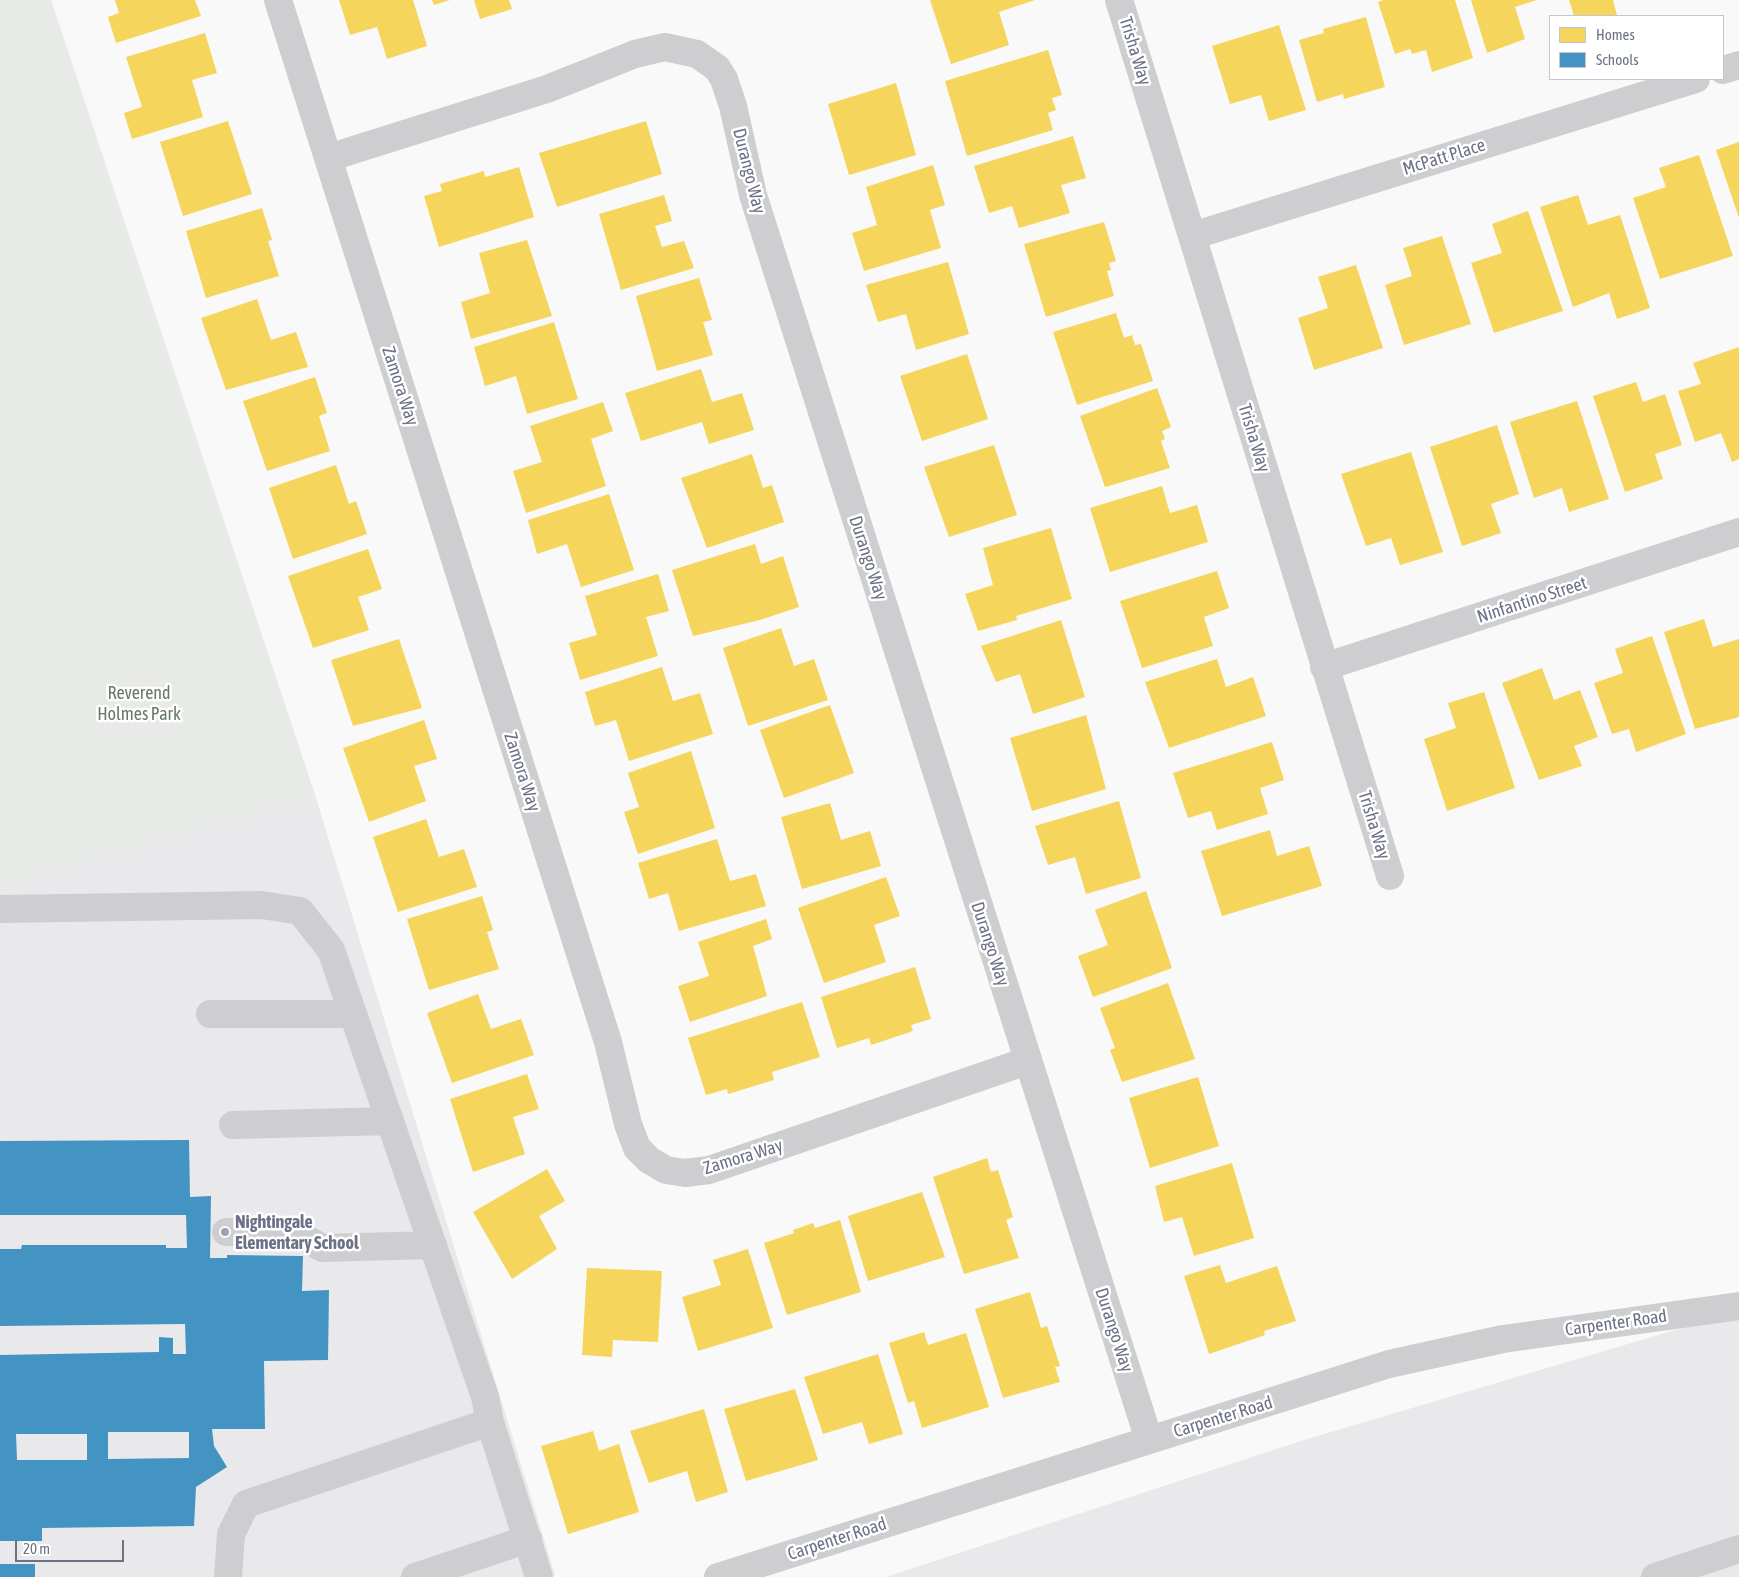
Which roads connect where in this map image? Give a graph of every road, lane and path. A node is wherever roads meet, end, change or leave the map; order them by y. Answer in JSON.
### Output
{"nodes":[{"id":1,"x":278,"y":0,"type":"edge"},
{"id":2,"x":1119,"y":0,"type":"edge"},
{"id":3,"x":1739,"y":65,"type":"edge"},
{"id":4,"x":1724,"y":70,"type":"edge"},
{"id":5,"x":1693,"y":80,"type":"edge"},
{"id":6,"x":328,"y":158,"type":"junction"},
{"id":7,"x":1192,"y":236,"type":"junction"},
{"id":8,"x":1739,"y":532,"type":"edge"},
{"id":9,"x":1324,"y":667,"type":"junction"},
{"id":10,"x":1390,"y":876,"type":"dead end"},
{"id":11,"x":0,"y":909,"type":"edge"},
{"id":12,"x":210,"y":1014,"type":"dead end"},
{"id":13,"x":353,"y":1014,"type":"junction"},
{"id":14,"x":1027,"y":1061,"type":"junction"},
{"id":15,"x":390,"y":1121,"type":"junction"},
{"id":16,"x":233,"y":1125,"type":"dead end"},
{"id":17,"x":226,"y":1232,"type":"dead end"},
{"id":18,"x":433,"y":1245,"type":"junction"},
{"id":19,"x":1739,"y":1306,"type":"edge"},
{"id":20,"x":490,"y":1422,"type":"junction"},
{"id":21,"x":1149,"y":1440,"type":"junction"},
{"id":22,"x":528,"y":1539,"type":"junction"},
{"id":23,"x":1739,"y":1549,"type":"edge"},
{"id":24,"x":228,"y":1577,"type":"edge"},
{"id":25,"x":415,"y":1577,"type":"edge"},
{"id":26,"x":539,"y":1577,"type":"edge"},
{"id":27,"x":718,"y":1577,"type":"edge"},
{"id":28,"x":1655,"y":1577,"type":"edge"}],
"edges":[{"from":1,"to":6,"type":"street","name":"Zamora Way"},
{"from":2,"to":7,"type":"street","name":"Trisha Way"},
{"from":3,"to":4,"type":"street"},
{"from":5,"to":7,"type":"street","name":"McPatt Place"},
{"from":6,"to":14,"type":"street","name":"Durango Way"},
{"from":6,"to":14,"type":"street","name":"Zamora Way"},
{"from":7,"to":9,"type":"street","name":"Trisha Way"},
{"from":8,"to":9,"type":"street","name":"Ninfantino Street"},
{"from":9,"to":10,"type":"street","name":"Trisha Way"},
{"from":11,"to":13,"type":"street"},
{"from":12,"to":13,"type":"street"},
{"from":13,"to":15,"type":"street"},
{"from":14,"to":21,"type":"street","name":"Durango Way"},
{"from":15,"to":16,"type":"street"},
{"from":15,"to":18,"type":"street"},
{"from":17,"to":18,"type":"street"},
{"from":18,"to":20,"type":"street"},
{"from":19,"to":21,"type":"street","name":"Carpenter Road"},
{"from":20,"to":22,"type":"street"},
{"from":20,"to":24,"type":"street"},
{"from":21,"to":27,"type":"street","name":"Carpenter Road"},
{"from":22,"to":25,"type":"street"},
{"from":22,"to":26,"type":"street"},
{"from":23,"to":28,"type":"street"}]}
